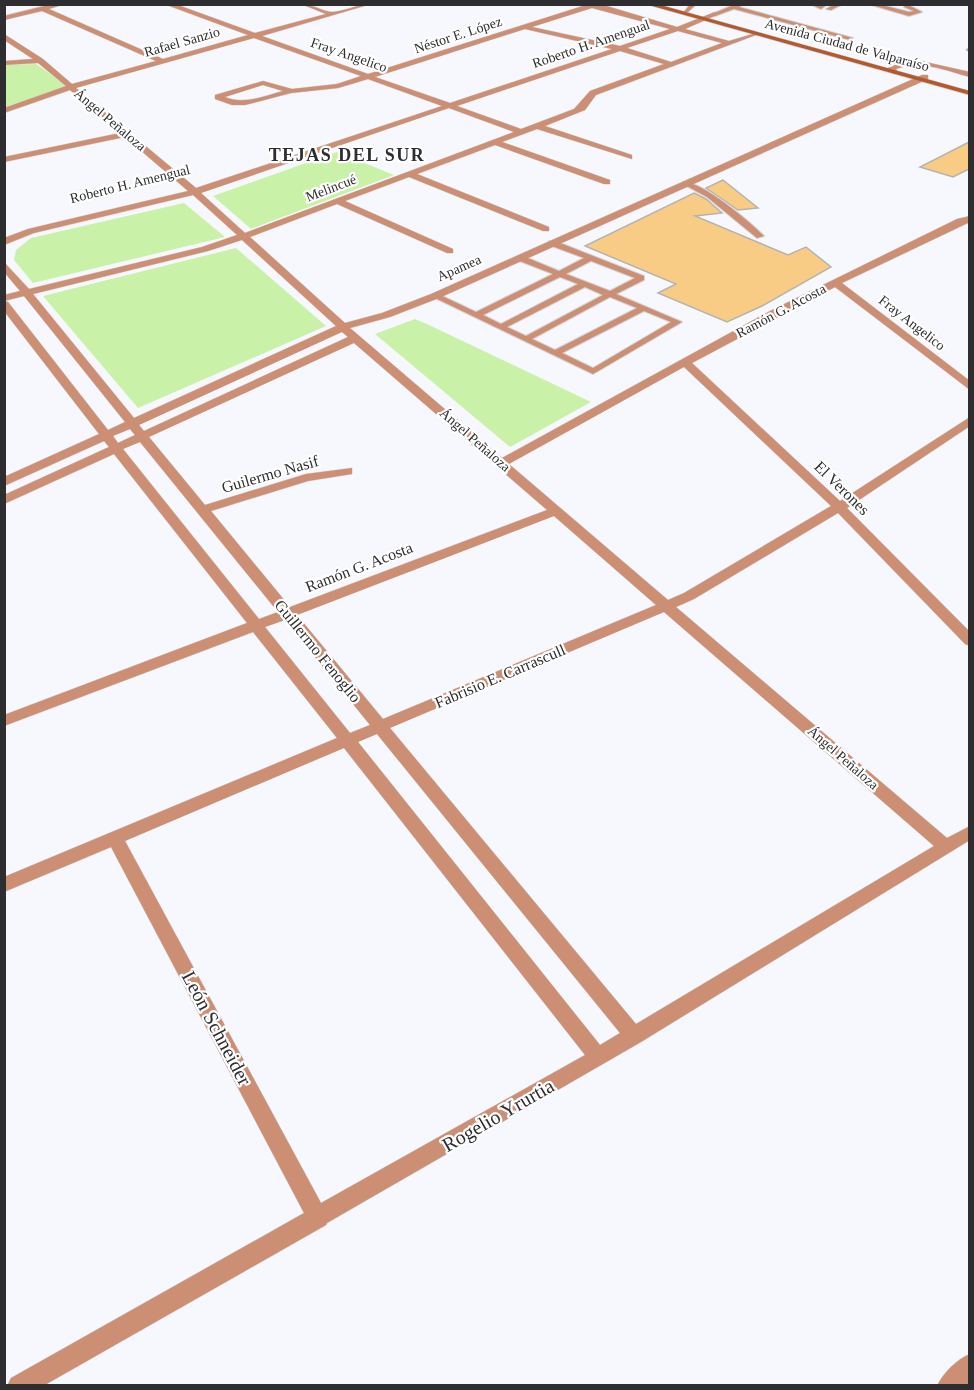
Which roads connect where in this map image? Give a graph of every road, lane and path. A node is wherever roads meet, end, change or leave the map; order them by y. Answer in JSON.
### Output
{"nodes":[{"id":1,"x":62,"y":4,"type":"edge"},
{"id":2,"x":167,"y":4,"type":"edge"},
{"id":3,"x":304,"y":4,"type":"edge"},
{"id":4,"x":368,"y":4,"type":"edge"},
{"id":5,"x":648,"y":4,"type":"edge"},
{"id":6,"x":662,"y":4,"type":"edge"},
{"id":7,"x":694,"y":4,"type":"edge"},
{"id":8,"x":742,"y":4,"type":"edge"},
{"id":9,"x":812,"y":4,"type":"edge"},
{"id":10,"x":841,"y":4,"type":"edge"},
{"id":11,"x":870,"y":4,"type":"edge"},
{"id":12,"x":595,"y":5,"type":"edge"},
{"id":13,"x":906,"y":6,"type":"dead end"},
{"id":14,"x":734,"y":7,"type":"junction"},
{"id":15,"x":827,"y":7,"type":"edge"},
{"id":16,"x":43,"y":9,"type":"junction"},
{"id":17,"x":333,"y":14,"type":"junction"},
{"id":18,"x":701,"y":16,"type":"junction"},
{"id":19,"x":4,"y":18,"type":"edge"},
{"id":20,"x":666,"y":26,"type":"junction"},
{"id":21,"x":525,"y":27,"type":"junction"},
{"id":22,"x":678,"y":29,"type":"junction"},
{"id":23,"x":754,"y":34,"type":"junction"},
{"id":24,"x":4,"y":36,"type":"edge"},
{"id":25,"x":253,"y":37,"type":"junction"},
{"id":26,"x":850,"y":38,"type":"dead end"},
{"id":27,"x":729,"y":43,"type":"junction"},
{"id":28,"x":605,"y":46,"type":"junction"},
{"id":29,"x":619,"y":48,"type":"junction"},
{"id":30,"x":40,"y":61,"type":"junction"},
{"id":31,"x":164,"y":62,"type":"junction"},
{"id":32,"x":4,"y":63,"type":"edge"},
{"id":33,"x":671,"y":64,"type":"junction"},
{"id":34,"x":966,"y":64,"type":"dead end"},
{"id":35,"x":949,"y":69,"type":"junction"},
{"id":36,"x":893,"y":70,"type":"junction"},
{"id":37,"x":968,"y":74,"type":"edge"},
{"id":38,"x":368,"y":77,"type":"junction"},
{"id":39,"x":922,"y":78,"type":"junction"},
{"id":40,"x":71,"y":87,"type":"junction"},
{"id":41,"x":291,"y":91,"type":"junction"},
{"id":42,"x":969,"y":91,"type":"edge"},
{"id":43,"x":437,"y":102,"type":"junction"},
{"id":44,"x":449,"y":106,"type":"junction"},
{"id":45,"x":4,"y":111,"type":"edge"},
{"id":46,"x":537,"y":126,"type":"junction"},
{"id":47,"x":522,"y":132,"type":"junction"},
{"id":48,"x":127,"y":134,"type":"junction"},
{"id":49,"x":495,"y":142,"type":"junction"},
{"id":50,"x":630,"y":158,"type":"dead end"},
{"id":51,"x":4,"y":160,"type":"edge"},
{"id":52,"x":409,"y":174,"type":"junction"},
{"id":53,"x":607,"y":182,"type":"dead end"},
{"id":54,"x":685,"y":183,"type":"junction"},
{"id":55,"x":190,"y":189,"type":"junction"},
{"id":56,"x":337,"y":201,"type":"junction"},
{"id":57,"x":969,"y":219,"type":"edge"},
{"id":58,"x":25,"y":223,"type":"dead end"},
{"id":59,"x":546,"y":229,"type":"dead end"},
{"id":60,"x":244,"y":236,"type":"junction"},
{"id":61,"x":760,"y":236,"type":"dead end"},
{"id":62,"x":5,"y":242,"type":"edge"},
{"id":63,"x":552,"y":243,"type":"junction"},
{"id":64,"x":450,"y":251,"type":"dead end"},
{"id":65,"x":520,"y":258,"type":"junction"},
{"id":66,"x":591,"y":258,"type":"junction"},
{"id":67,"x":4,"y":264,"type":"edge"},
{"id":68,"x":559,"y":274,"type":"junction"},
{"id":69,"x":835,"y":282,"type":"junction"},
{"id":70,"x":585,"y":284,"type":"junction"},
{"id":71,"x":26,"y":293,"type":"junction"},
{"id":72,"x":612,"y":295,"type":"junction"},
{"id":73,"x":435,"y":296,"type":"junction"},
{"id":74,"x":4,"y":298,"type":"edge"},
{"id":75,"x":4,"y":304,"type":"edge"},
{"id":76,"x":643,"y":308,"type":"junction"},
{"id":77,"x":477,"y":315,"type":"junction"},
{"id":78,"x":344,"y":327,"type":"junction"},
{"id":79,"x":501,"y":327,"type":"junction"},
{"id":80,"x":355,"y":338,"type":"junction"},
{"id":81,"x":526,"y":339,"type":"junction"},
{"id":82,"x":556,"y":353,"type":"junction"},
{"id":83,"x":686,"y":363,"type":"junction"},
{"id":84,"x":969,"y":387,"type":"edge"},
{"id":85,"x":969,"y":420,"type":"edge"},
{"id":86,"x":132,"y":424,"type":"junction"},
{"id":87,"x":954,"y":430,"type":"junction"},
{"id":88,"x":106,"y":436,"type":"junction"},
{"id":89,"x":141,"y":436,"type":"junction"},
{"id":90,"x":969,"y":438,"type":"edge"},
{"id":91,"x":116,"y":448,"type":"junction"},
{"id":92,"x":502,"y":463,"type":"junction"},
{"id":93,"x":348,"y":471,"type":"dead end"},
{"id":94,"x":4,"y":482,"type":"edge"},
{"id":95,"x":4,"y":500,"type":"edge"},
{"id":96,"x":839,"y":507,"type":"junction"},
{"id":97,"x":202,"y":510,"type":"junction"},
{"id":98,"x":557,"y":511,"type":"junction"},
{"id":99,"x":667,"y":606,"type":"junction"},
{"id":100,"x":288,"y":614,"type":"junction"},
{"id":101,"x":256,"y":626,"type":"junction"},
{"id":102,"x":969,"y":641,"type":"edge"},
{"id":103,"x":4,"y":721,"type":"edge"},
{"id":104,"x":380,"y":726,"type":"junction"},
{"id":105,"x":346,"y":741,"type":"junction"},
{"id":106,"x":969,"y":832,"type":"edge"},
{"id":107,"x":116,"y":838,"type":"junction"},
{"id":108,"x":945,"y":846,"type":"junction"},
{"id":109,"x":4,"y":885,"type":"edge"},
{"id":110,"x":634,"y":1036,"type":"junction"},
{"id":111,"x":598,"y":1057,"type":"junction"},
{"id":112,"x":318,"y":1218,"type":"junction"},
{"id":113,"x":969,"y":1365,"type":"edge"},
{"id":114,"x":19,"y":1386,"type":"edge"},
{"id":115,"x":949,"y":1386,"type":"edge"}],
"edges":[{"from":1,"to":16,"type":"street"},
{"from":2,"to":25,"type":"street","name":"Fray Angelico"},
{"from":3,"to":17,"type":"street"},
{"from":4,"to":17,"type":"street","name":"Rafael Sanzio"},
{"from":5,"to":18,"type":"main road","name":"Avenida Ciudad de Valparaíso"},
{"from":6,"to":18,"type":"main road","name":"Avenida Ciudad de Valparaíso"},
{"from":7,"to":18,"type":"street"},
{"from":8,"to":14,"type":"lane"},
{"from":9,"to":15,"type":"lane"},
{"from":10,"to":15,"type":"lane"},
{"from":11,"to":13,"type":"lane"},
{"from":12,"to":20,"type":"street"},
{"from":12,"to":21,"type":"street","name":"Néstor E. López"},
{"from":14,"to":18,"type":"lane"},
{"from":14,"to":26,"type":"lane"},
{"from":16,"to":19,"type":"street"},
{"from":16,"to":31,"type":"street"},
{"from":17,"to":25,"type":"street","name":"Rafael Sanzio"},
{"from":18,"to":20,"type":"street","name":"Roberto H. Amengual"},
{"from":18,"to":22,"type":"street","name":"Roberto H. Amengual"},
{"from":18,"to":23,"type":"main road","name":"Avenida Ciudad de Valparaíso"},
{"from":18,"to":36,"type":"main road","name":"Avenida Ciudad de Valparaíso"},
{"from":20,"to":22,"type":"street"},
{"from":20,"to":28,"type":"street","name":"Roberto H. Amengual"},
{"from":21,"to":28,"type":"street"},
{"from":21,"to":38,"type":"street","name":"Néstor E. López"},
{"from":22,"to":27,"type":"street"},
{"from":22,"to":29,"type":"street","name":"Roberto H. Amengual"},
{"from":23,"to":27,"type":"street","name":"Melincué"},
{"from":23,"to":36,"type":"main road","name":"Avenida Ciudad de Valparaíso"},
{"from":24,"to":30,"type":"street","name":"Ángel Peñaloza"},
{"from":25,"to":31,"type":"street","name":"Rafael Sanzio"},
{"from":25,"to":38,"type":"street","name":"Fray Angelico"},
{"from":27,"to":33,"type":"street","name":"Melincué"},
{"from":28,"to":29,"type":"street"},
{"from":28,"to":43,"type":"street","name":"Roberto H. Amengual"},
{"from":29,"to":33,"type":"street"},
{"from":29,"to":44,"type":"street","name":"Roberto H. Amengual"},
{"from":30,"to":32,"type":"street"},
{"from":30,"to":40,"type":"street","name":"Ángel Peñaloza"},
{"from":31,"to":40,"type":"street","name":"Rafael Sanzio"},
{"from":33,"to":46,"type":"street","name":"Melincué"},
{"from":34,"to":35,"type":"street"},
{"from":35,"to":36,"type":"street"},
{"from":35,"to":37,"type":"street"},
{"from":36,"to":39,"type":"main road","name":"Avenida Ciudad de Valparaíso"},
{"from":38,"to":41,"type":"street","name":"Néstor E. López"},
{"from":38,"to":43,"type":"street","name":"Fray Angelico"},
{"from":39,"to":42,"type":"main road","name":"Avenida Ciudad de Valparaíso"},
{"from":39,"to":54,"type":"street","name":"Apamea"},
{"from":40,"to":45,"type":"street","name":"Rafael Sanzio"},
{"from":40,"to":48,"type":"street","name":"Ángel Peñaloza"},
{"from":41,"to":41,"type":"street","name":"Néstor E. López"},
{"from":43,"to":44,"type":"street","name":"Fray Angelico"},
{"from":43,"to":55,"type":"street","name":"Roberto H. Amengual"},
{"from":44,"to":47,"type":"street","name":"Fray Angelico"},
{"from":44,"to":55,"type":"street","name":"Roberto H. Amengual"},
{"from":46,"to":47,"type":"street","name":"Melincué"},
{"from":46,"to":50,"type":"street"},
{"from":47,"to":49,"type":"street","name":"Melincué"},
{"from":48,"to":51,"type":"street"},
{"from":48,"to":55,"type":"street","name":"Ángel Peñaloza"},
{"from":49,"to":52,"type":"street","name":"Melincué"},
{"from":49,"to":53,"type":"street"},
{"from":52,"to":56,"type":"street","name":"Melincué"},
{"from":52,"to":59,"type":"street"},
{"from":54,"to":61,"type":"lane"},
{"from":54,"to":63,"type":"street","name":"Apamea"},
{"from":55,"to":58,"type":"street","name":"Roberto H. Amengual"},
{"from":55,"to":60,"type":"street","name":"Ángel Peñaloza"},
{"from":55,"to":62,"type":"street","name":"Roberto H. Amengual"},
{"from":56,"to":60,"type":"street","name":"Melincué"},
{"from":56,"to":64,"type":"street"},
{"from":57,"to":69,"type":"street","name":"Ramón G. Acosta"},
{"from":60,"to":71,"type":"street","name":"Melincué"},
{"from":60,"to":78,"type":"street","name":"Ángel Peñaloza"},
{"from":63,"to":65,"type":"street","name":"Apamea"},
{"from":63,"to":66,"type":"lane"},
{"from":65,"to":68,"type":"lane"},
{"from":65,"to":73,"type":"street","name":"Apamea"},
{"from":66,"to":68,"type":"lane"},
{"from":66,"to":72,"type":"lane"},
{"from":67,"to":71,"type":"street","name":"Guillermo Fenoglio"},
{"from":68,"to":70,"type":"lane"},
{"from":68,"to":77,"type":"lane"},
{"from":69,"to":83,"type":"street","name":"Ramón G. Acosta"},
{"from":69,"to":84,"type":"street","name":"Fray Angelico"},
{"from":70,"to":72,"type":"lane"},
{"from":70,"to":79,"type":"lane"},
{"from":71,"to":74,"type":"street","name":"Melincué"},
{"from":71,"to":86,"type":"street","name":"Guillermo Fenoglio"},
{"from":72,"to":76,"type":"lane"},
{"from":72,"to":81,"type":"lane"},
{"from":73,"to":77,"type":"lane"},
{"from":73,"to":78,"type":"street","name":"Apamea"},
{"from":75,"to":88,"type":"street","name":"Guillermo Fenoglio"},
{"from":76,"to":82,"type":"lane"},
{"from":76,"to":82,"type":"lane"},
{"from":77,"to":79,"type":"lane"},
{"from":78,"to":80,"type":"street","name":"Ángel Peñaloza"},
{"from":78,"to":86,"type":"street","name":"Apamea"},
{"from":79,"to":81,"type":"lane"},
{"from":80,"to":89,"type":"street"},
{"from":80,"to":92,"type":"street","name":"Ángel Peñaloza"},
{"from":81,"to":82,"type":"lane"},
{"from":83,"to":92,"type":"street","name":"Ramón G. Acosta"},
{"from":83,"to":96,"type":"street","name":"El Verones"},
{"from":85,"to":87,"type":"street","name":"Fabrisio E. Carrascull"},
{"from":86,"to":88,"type":"street","name":"Apamea"},
{"from":86,"to":89,"type":"street","name":"Guillermo Fenoglio"},
{"from":87,"to":90,"type":"street"},
{"from":87,"to":96,"type":"street","name":"Fabrisio E. Carrascull"},
{"from":88,"to":91,"type":"street","name":"Guillermo Fenoglio"},
{"from":88,"to":94,"type":"street","name":"Apamea"},
{"from":89,"to":91,"type":"street"},
{"from":89,"to":97,"type":"street","name":"Guillermo Fenoglio"},
{"from":91,"to":95,"type":"street"},
{"from":91,"to":101,"type":"street","name":"Guillermo Fenoglio"},
{"from":92,"to":98,"type":"street","name":"Ángel Peñaloza"},
{"from":93,"to":97,"type":"street","name":"Guilermo Nasif"},
{"from":96,"to":99,"type":"street","name":"Fabrisio E. Carrascull"},
{"from":96,"to":102,"type":"street","name":"El Verones"},
{"from":97,"to":100,"type":"street","name":"Guillermo Fenoglio"},
{"from":98,"to":99,"type":"street","name":"Ángel Peñaloza"},
{"from":98,"to":100,"type":"street","name":"Ramón G. Acosta"},
{"from":99,"to":104,"type":"street","name":"Fabrisio E. Carrascull"},
{"from":99,"to":108,"type":"street","name":"Ángel Peñaloza"},
{"from":100,"to":101,"type":"street","name":"Ramón G. Acosta"},
{"from":100,"to":104,"type":"street","name":"Guillermo Fenoglio"},
{"from":101,"to":103,"type":"street","name":"Ramón G. Acosta"},
{"from":101,"to":105,"type":"street","name":"Guillermo Fenoglio"},
{"from":104,"to":105,"type":"street","name":"Fabrisio E. Carrascull"},
{"from":104,"to":110,"type":"street","name":"Guillermo Fenoglio"},
{"from":105,"to":107,"type":"street","name":"Fabrisio E. Carrascull"},
{"from":105,"to":111,"type":"street","name":"Guillermo Fenoglio"},
{"from":106,"to":108,"type":"street","name":"Rogelio Yrurtia"},
{"from":107,"to":109,"type":"street","name":"Fabrisio E. Carrascull"},
{"from":107,"to":112,"type":"street","name":"León Schneider"},
{"from":108,"to":110,"type":"street","name":"Rogelio Yrurtia"},
{"from":110,"to":111,"type":"street","name":"Rogelio Yrurtia"},
{"from":111,"to":112,"type":"street","name":"Rogelio Yrurtia"},
{"from":112,"to":114,"type":"street","name":"Rogelio Yrurtia"},
{"from":113,"to":115,"type":"street"}]}
